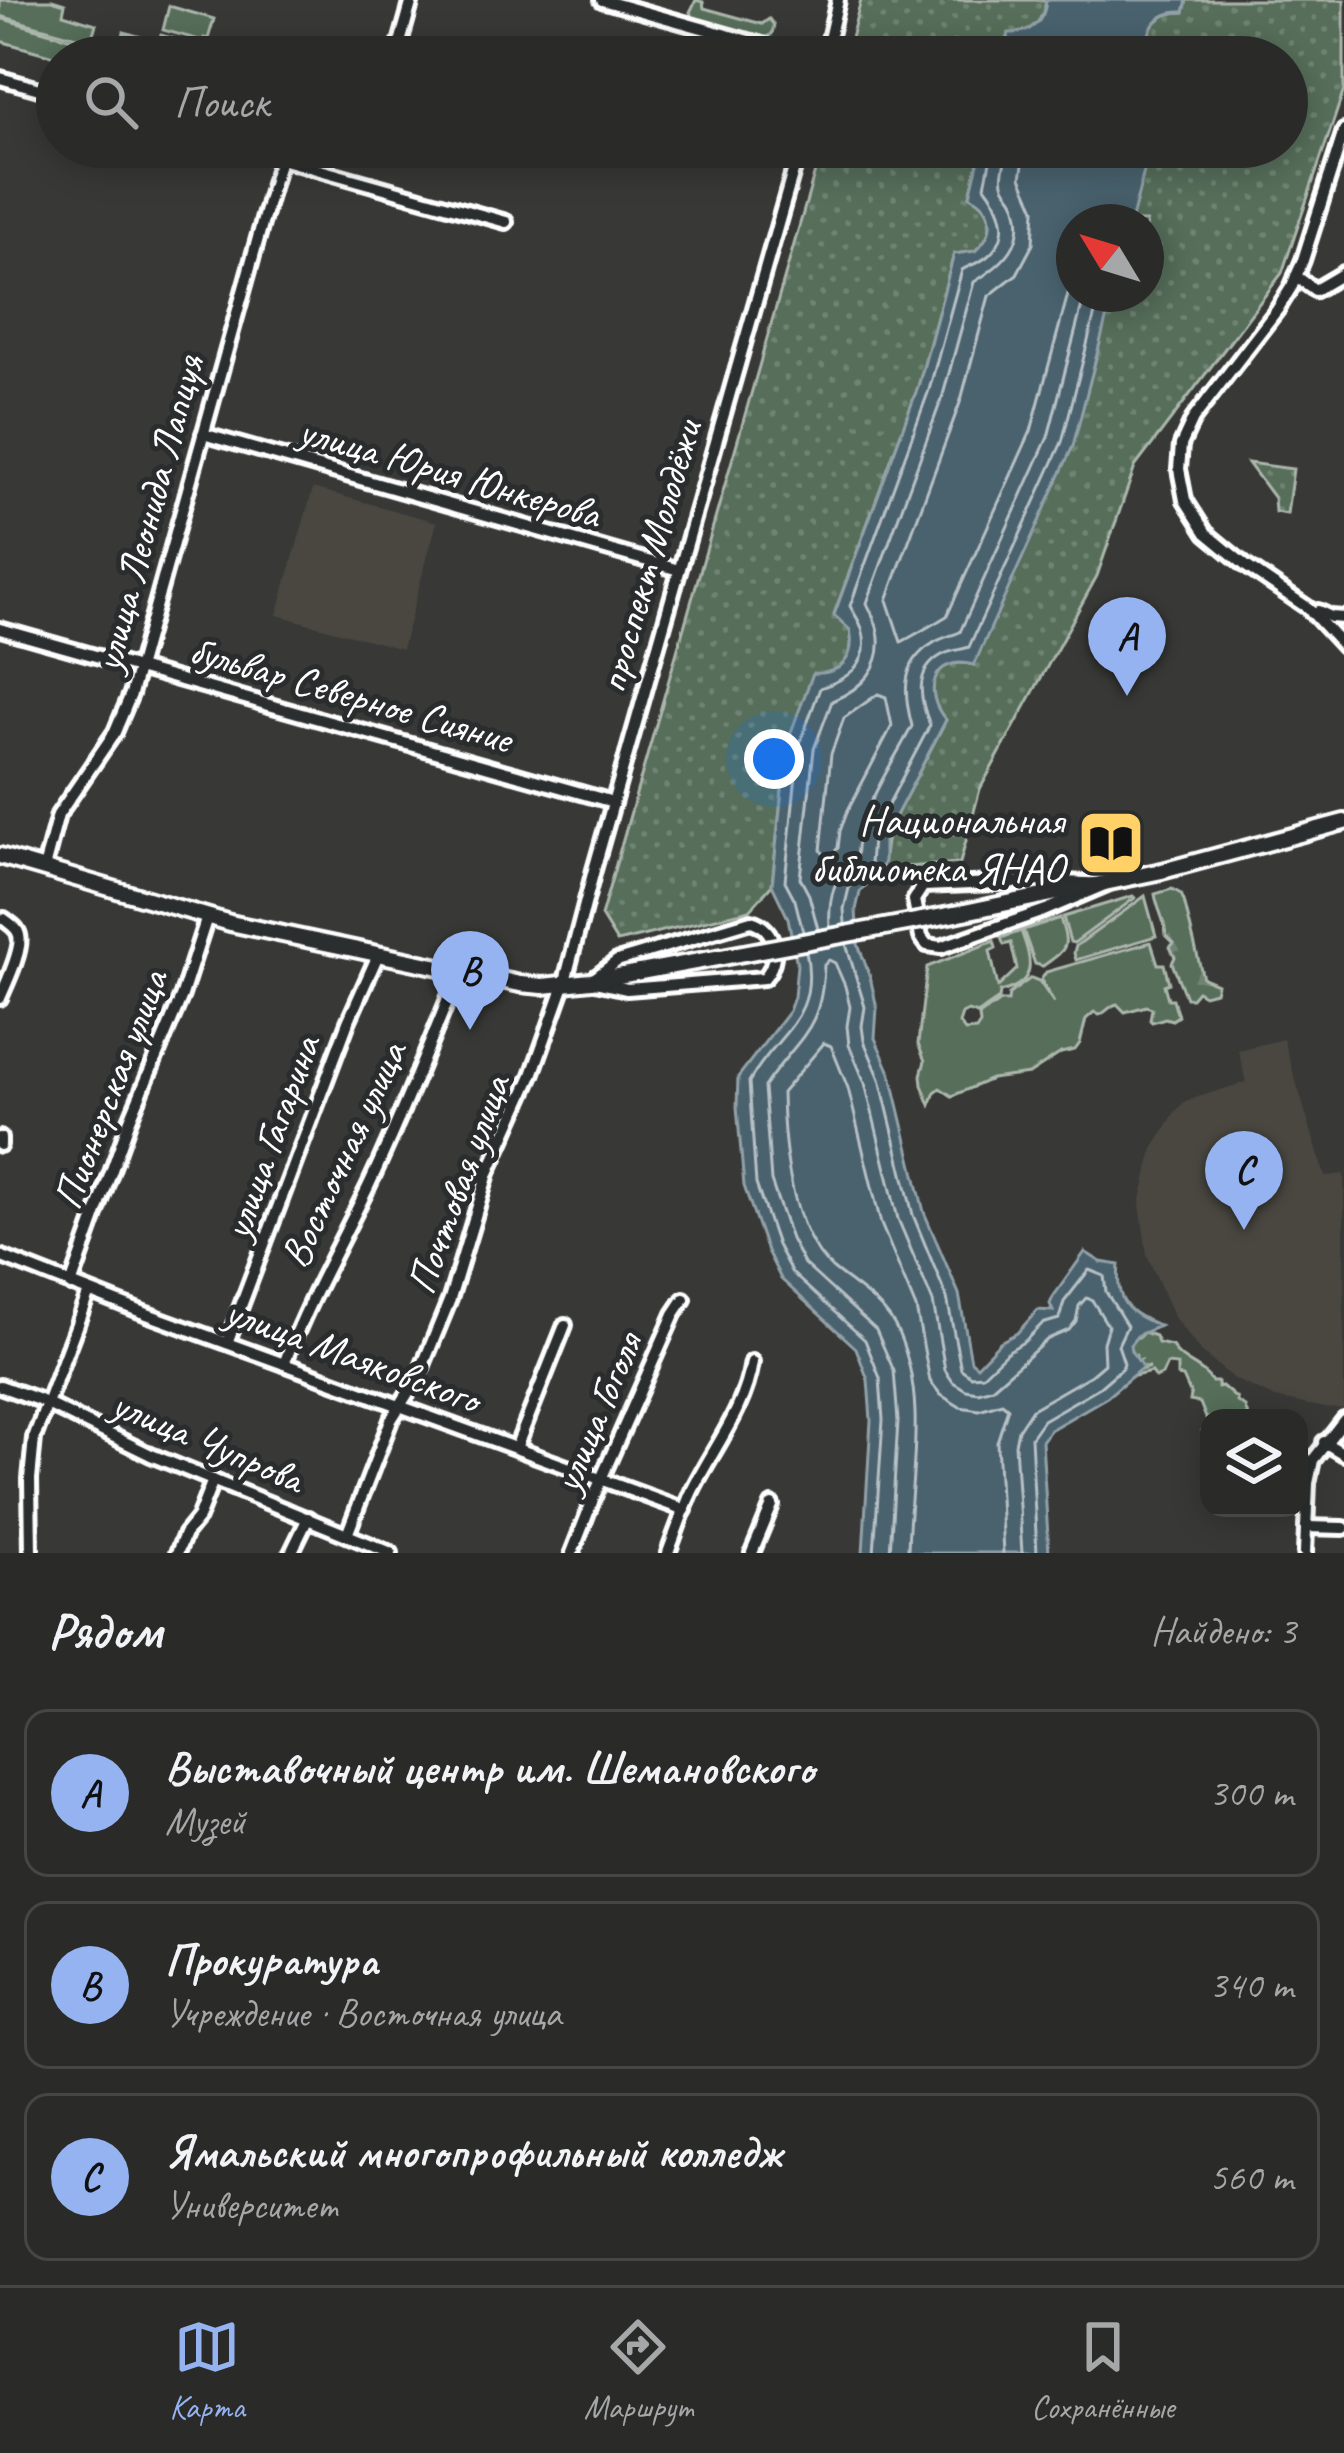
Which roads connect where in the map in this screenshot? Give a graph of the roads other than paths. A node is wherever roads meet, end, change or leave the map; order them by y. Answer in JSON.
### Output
{"nodes":[{"id":1,"x":412,"y":0,"type":"edge"},
{"id":2,"x":602,"y":0,"type":"edge"},
{"id":3,"x":838,"y":0,"type":"edge"},
{"id":4,"x":402,"y":36,"type":"edge"},
{"id":5,"x":730,"y":36,"type":"edge"},
{"id":6,"x":830,"y":36,"type":"edge"},
{"id":7,"x":0,"y":78,"type":"edge"},
{"id":8,"x":36,"y":88,"type":"edge"},
{"id":9,"x":1344,"y":131,"type":"edge"},
{"id":10,"x":277,"y":168,"type":"edge"},
{"id":11,"x":312,"y":168,"type":"edge"},
{"id":12,"x":794,"y":168,"type":"edge"},
{"id":13,"x":506,"y":222,"type":"dead end"},
{"id":14,"x":1344,"y":273,"type":"edge"},
{"id":15,"x":1297,"y":276,"type":"junction"},
{"id":16,"x":203,"y":434,"type":"junction"},
{"id":17,"x":679,"y":570,"type":"junction"},
{"id":18,"x":1297,"y":600,"type":"junction"},
{"id":19,"x":1344,"y":618,"type":"edge"},
{"id":20,"x":0,"y":629,"type":"edge"},
{"id":21,"x":1344,"y":647,"type":"edge"},
{"id":22,"x":139,"y":667,"type":"junction"},
{"id":23,"x":614,"y":802,"type":"junction"},
{"id":24,"x":1344,"y":823,"type":"edge"},
{"id":25,"x":0,"y":856,"type":"edge"},
{"id":26,"x":44,"y":868,"type":"junction"},
{"id":27,"x":1107,"y":884,"type":"junction"},
{"id":28,"x":207,"y":917,"type":"junction"},
{"id":29,"x":4,"y":919,"type":"dead end"},
{"id":30,"x":377,"y":955,"type":"junction"},
{"id":31,"x":459,"y":972,"type":"junction"},
{"id":32,"x":591,"y":981,"type":"junction"},
{"id":33,"x":564,"y":985,"type":"junction"},
{"id":34,"x":0,"y":998,"type":"edge"},
{"id":35,"x":0,"y":1256,"type":"edge"},
{"id":36,"x":71,"y":1285,"type":"junction"},
{"id":37,"x":88,"y":1292,"type":"junction"},
{"id":38,"x":684,"y":1300,"type":"dead end"},
{"id":39,"x":565,"y":1325,"type":"dead end"},
{"id":40,"x":227,"y":1343,"type":"junction"},
{"id":41,"x":752,"y":1362,"type":"dead end"},
{"id":42,"x":284,"y":1364,"type":"junction"},
{"id":43,"x":0,"y":1386,"type":"edge"},
{"id":44,"x":47,"y":1404,"type":"junction"},
{"id":45,"x":399,"y":1406,"type":"junction"},
{"id":46,"x":1344,"y":1420,"type":"edge"},
{"id":47,"x":1324,"y":1442,"type":"junction"},
{"id":48,"x":516,"y":1448,"type":"junction"},
{"id":49,"x":1344,"y":1454,"type":"edge"},
{"id":50,"x":601,"y":1479,"type":"junction"},
{"id":51,"x":213,"y":1480,"type":"junction"},
{"id":52,"x":772,"y":1505,"type":"dead end"},
{"id":53,"x":685,"y":1510,"type":"junction"},
{"id":54,"x":308,"y":1518,"type":"junction"},
{"id":55,"x":1306,"y":1527,"type":"junction"},
{"id":56,"x":1344,"y":1528,"type":"edge"},
{"id":57,"x":347,"y":1535,"type":"junction"},
{"id":58,"x":31,"y":1553,"type":"edge"},
{"id":59,"x":178,"y":1553,"type":"edge"},
{"id":60,"x":291,"y":1553,"type":"edge"},
{"id":61,"x":391,"y":1553,"type":"edge"},
{"id":62,"x":572,"y":1553,"type":"edge"},
{"id":63,"x":668,"y":1553,"type":"edge"},
{"id":64,"x":752,"y":1553,"type":"edge"},
{"id":65,"x":1305,"y":1553,"type":"edge"}],
"edges":[{"from":1,"to":4,"type":"street"},
{"from":2,"to":5,"type":"street"},
{"from":3,"to":6,"type":"street"},
{"from":7,"to":8,"type":"street"},
{"from":9,"to":15,"type":"street"},
{"from":10,"to":16,"type":"street","name":"улица Леонида Лапцуя"},
{"from":11,"to":13,"type":"street"},
{"from":12,"to":17,"type":"street","name":"проспект Молодёжи"},
{"from":14,"to":15,"type":"street"},
{"from":15,"to":18,"type":"street"},
{"from":16,"to":17,"type":"street","name":"улица Юрия Юнкерова"},
{"from":16,"to":22,"type":"street","name":"улица Леонида Лапцуя"},
{"from":17,"to":23,"type":"street","name":"проспект Молодёжи"},
{"from":18,"to":19,"type":"street"},
{"from":18,"to":21,"type":"street"},
{"from":20,"to":22,"type":"street","name":"бульвар Северное Сияние"},
{"from":22,"to":23,"type":"street","name":"бульвар Северное Сияние"},
{"from":22,"to":26,"type":"street","name":"улица Леонида Лапцуя"},
{"from":23,"to":33,"type":"street","name":"проспект Молодёжи"},
{"from":24,"to":27,"type":"main road"},
{"from":25,"to":26,"type":"main road"},
{"from":26,"to":28,"type":"main road"},
{"from":27,"to":27,"type":"street"},
{"from":27,"to":32,"type":"main road","bridge":true},
{"from":28,"to":30,"type":"main road"},
{"from":28,"to":36,"type":"street","name":"Пионерская улица"},
{"from":29,"to":34,"type":"street"},
{"from":30,"to":31,"type":"main road"},
{"from":30,"to":40,"type":"street","name":"улица Гагарина"},
{"from":31,"to":33,"type":"main road"},
{"from":31,"to":42,"type":"street","name":"Восточная улица"},
{"from":32,"to":32,"type":"street"},
{"from":32,"to":33,"type":"main road"},
{"from":33,"to":45,"type":"street","name":"Почтовая улица"},
{"from":35,"to":36,"type":"street","name":"улица Маяковского"},
{"from":36,"to":37,"type":"street","name":"улица Маяковского"},
{"from":37,"to":40,"type":"street","name":"улица Маяковского"},
{"from":37,"to":44,"type":"street"},
{"from":38,"to":50,"type":"street","name":"улица Гоголя"},
{"from":39,"to":48,"type":"street"},
{"from":40,"to":42,"type":"street","name":"улица Маяковского"},
{"from":41,"to":53,"type":"street"},
{"from":42,"to":45,"type":"street","name":"улица Маяковского"},
{"from":43,"to":44,"type":"street","name":"улица Чупрова"},
{"from":44,"to":51,"type":"street","name":"улица Чупрова"},
{"from":44,"to":58,"type":"street"},
{"from":45,"to":48,"type":"street","name":"улица Маяковского"},
{"from":45,"to":57,"type":"street","name":"Почтовая улица"},
{"from":46,"to":47,"type":"street"},
{"from":47,"to":49,"type":"street"},
{"from":47,"to":55,"type":"street"},
{"from":48,"to":50,"type":"street","name":"улица Маяковского"},
{"from":50,"to":53,"type":"street","name":"улица Маяковского"},
{"from":50,"to":62,"type":"street","name":"улица Гоголя"},
{"from":51,"to":54,"type":"street","name":"улица Чупрова"},
{"from":51,"to":59,"type":"street"},
{"from":52,"to":64,"type":"street"},
{"from":53,"to":63,"type":"street"},
{"from":54,"to":57,"type":"street","name":"улица Чупрова"},
{"from":54,"to":60,"type":"street"},
{"from":55,"to":56,"type":"street"},
{"from":55,"to":65,"type":"street"},
{"from":57,"to":61,"type":"street","name":"улица Чупрова"}]}
